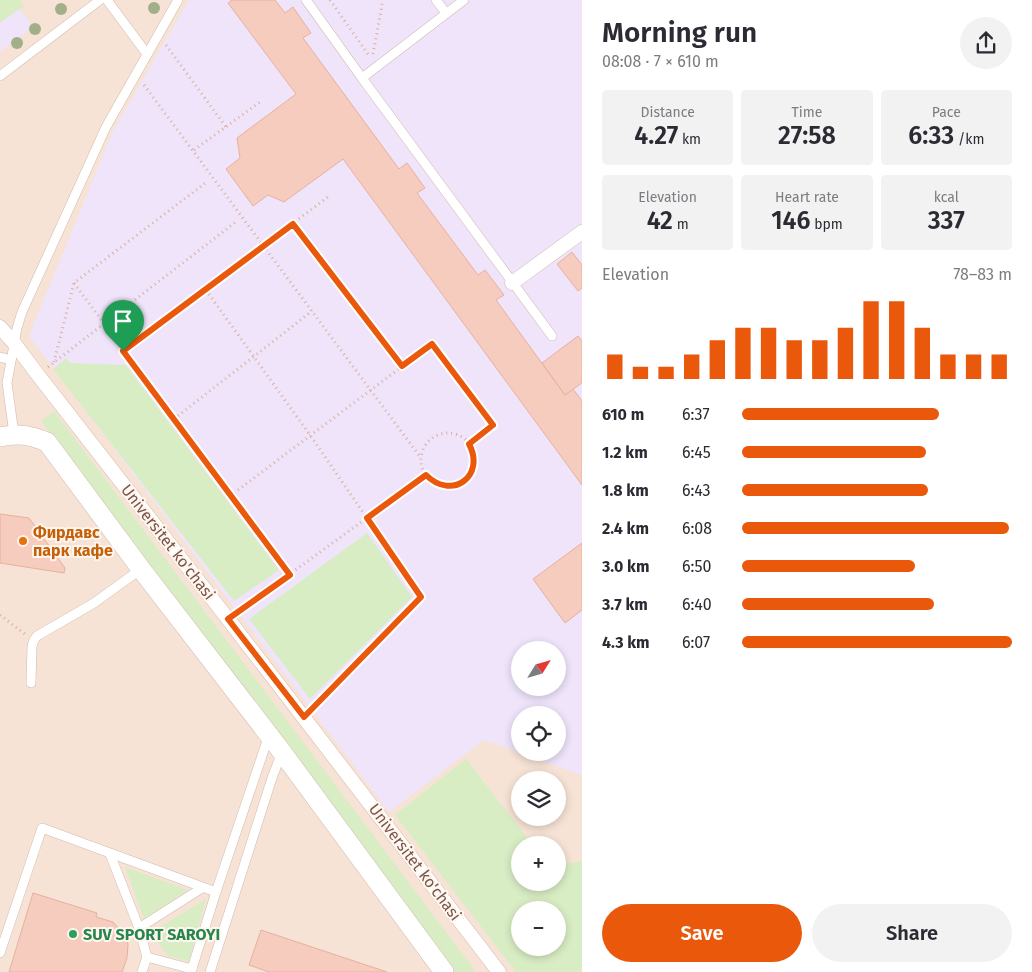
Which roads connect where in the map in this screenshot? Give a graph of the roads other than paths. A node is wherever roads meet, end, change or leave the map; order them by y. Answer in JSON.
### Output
{"nodes":[{"id":1,"x":100,"y":0,"type":"edge"},
{"id":2,"x":107,"y":0,"type":"edge"},
{"id":3,"x":178,"y":0,"type":"edge"},
{"id":4,"x":306,"y":0,"type":"edge"},
{"id":5,"x":436,"y":0,"type":"edge"},
{"id":6,"x":464,"y":0,"type":"edge"},
{"id":7,"x":446,"y":13,"type":"junction"},
{"id":8,"x":147,"y":54,"type":"junction"},
{"id":9,"x":0,"y":76,"type":"edge"},
{"id":10,"x":362,"y":78,"type":"junction"},
{"id":11,"x":582,"y":232,"type":"edge"},
{"id":12,"x":512,"y":283,"type":"junction"},
{"id":13,"x":0,"y":327,"type":"edge"},
{"id":14,"x":552,"y":336,"type":"dead end"},
{"id":15,"x":14,"y":343,"type":"junction"},
{"id":16,"x":0,"y":357,"type":"edge"},
{"id":17,"x":11,"y":360,"type":"junction"},
{"id":18,"x":7,"y":435,"type":"edge"},
{"id":19,"x":141,"y":569,"type":"junction"},
{"id":20,"x":32,"y":684,"type":"dead end"},
{"id":21,"x":269,"y":735,"type":"junction"},
{"id":22,"x":282,"y":752,"type":"junction"},
{"id":23,"x":110,"y":854,"type":"junction"},
{"id":24,"x":202,"y":888,"type":"junction"},
{"id":25,"x":216,"y":892,"type":"junction"},
{"id":26,"x":140,"y":928,"type":"junction"},
{"id":27,"x":0,"y":953,"type":"edge"},
{"id":28,"x":147,"y":957,"type":"junction"},
{"id":29,"x":191,"y":970,"type":"edge"},
{"id":30,"x":142,"y":972,"type":"edge"},
{"id":31,"x":210,"y":972,"type":"edge"},
{"id":32,"x":444,"y":972,"type":"edge"},
{"id":33,"x":499,"y":972,"type":"edge"}],
"edges":[{"from":1,"to":9,"type":"lane"},
{"from":2,"to":8,"type":"lane"},
{"from":3,"to":8,"type":"lane"},
{"from":4,"to":10,"type":"lane"},
{"from":5,"to":7,"type":"lane"},
{"from":6,"to":7,"type":"lane"},
{"from":7,"to":10,"type":"lane"},
{"from":8,"to":15,"type":"lane"},
{"from":10,"to":12,"type":"lane"},
{"from":11,"to":12,"type":"street"},
{"from":12,"to":14,"type":"lane"},
{"from":13,"to":15,"type":"street","name":"Universitet ko'chasi"},
{"from":15,"to":17,"type":"lane"},
{"from":15,"to":33,"type":"street","name":"Universitet ko'chasi"},
{"from":16,"to":17,"type":"lane"},
{"from":17,"to":18,"type":"lane"},
{"from":18,"to":19,"type":"street"},
{"from":19,"to":20,"type":"lane"},
{"from":19,"to":21,"type":"street"},
{"from":21,"to":22,"type":"street"},
{"from":21,"to":25,"type":"lane"},
{"from":22,"to":31,"type":"lane"},
{"from":22,"to":32,"type":"street"},
{"from":23,"to":24,"type":"lane"},
{"from":23,"to":26,"type":"lane"},
{"from":23,"to":27,"type":"lane"},
{"from":24,"to":25,"type":"lane"},
{"from":24,"to":26,"type":"lane"},
{"from":25,"to":29,"type":"lane"},
{"from":26,"to":28,"type":"lane"},
{"from":28,"to":29,"type":"lane"},
{"from":28,"to":30,"type":"lane"}]}
